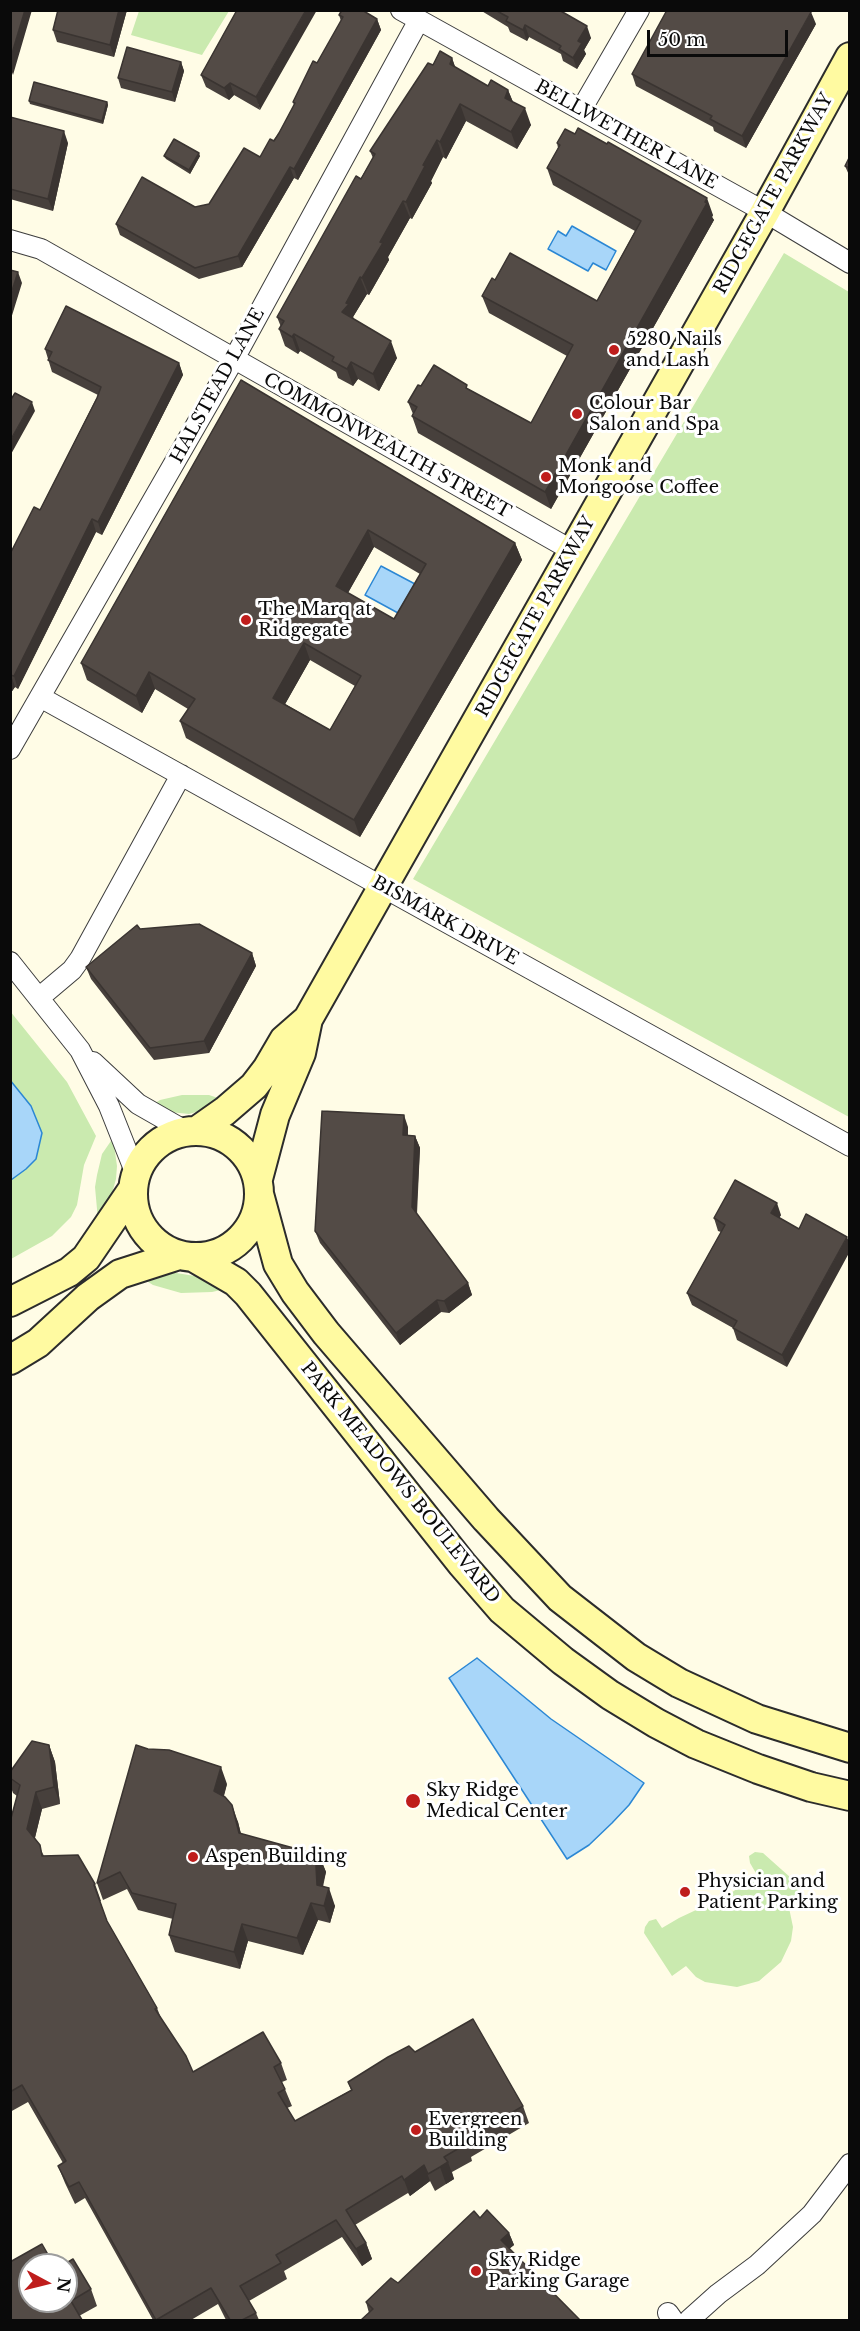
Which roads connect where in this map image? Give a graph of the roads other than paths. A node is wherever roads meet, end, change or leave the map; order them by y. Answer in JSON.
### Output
{"nodes":[{"id":1,"x":401,"y":10,"type":"edge"},
{"id":2,"x":639,"y":10,"type":"edge"},
{"id":3,"x":419,"y":20,"type":"junction"},
{"id":4,"x":849,"y":57,"type":"edge"},
{"id":5,"x":581,"y":110,"type":"junction"},
{"id":6,"x":765,"y":212,"type":"junction"},
{"id":7,"x":10,"y":240,"type":"edge"},
{"id":8,"x":849,"y":263,"type":"edge"},
{"id":9,"x":234,"y":359,"type":"junction"},
{"id":10,"x":573,"y":551,"type":"junction"},
{"id":11,"x":40,"y":697,"type":"junction"},
{"id":12,"x":10,"y":749,"type":"edge"},
{"id":13,"x":181,"y":775,"type":"junction"},
{"id":14,"x":384,"y":887,"type":"junction"},
{"id":15,"x":10,"y":962,"type":"edge"},
{"id":16,"x":40,"y":997,"type":"junction"},
{"id":17,"x":308,"y":1019,"type":"junction"},
{"id":18,"x":80,"y":1050,"type":"junction"},
{"id":19,"x":192,"y":1131,"type":"junction"},
{"id":20,"x":849,"y":1146,"type":"edge"},
{"id":21,"x":135,"y":1181,"type":"junction"},
{"id":22,"x":258,"y":1187,"type":"junction"},
{"id":23,"x":186,"y":1256,"type":"junction"},
{"id":24,"x":10,"y":1302,"type":"edge"},
{"id":25,"x":10,"y":1360,"type":"edge"},
{"id":26,"x":849,"y":1748,"type":"edge"},
{"id":27,"x":849,"y":1796,"type":"edge"},
{"id":28,"x":849,"y":2164,"type":"edge"},
{"id":29,"x":689,"y":2320,"type":"edge"}],
"edges":[{"from":1,"to":3,"type":"street","name":"BELLWETHER LANE"},
{"from":2,"to":5,"type":"street"},
{"from":3,"to":5,"type":"street","name":"BELLWETHER LANE"},
{"from":3,"to":9,"type":"street","name":"HALSTEAD LANE"},
{"from":4,"to":6,"type":"main road","name":"RIDGEGATE PARKWAY"},
{"from":5,"to":6,"type":"street","name":"BELLWETHER LANE"},
{"from":6,"to":8,"type":"street","name":"BELLWETHER LANE"},
{"from":6,"to":10,"type":"main road","name":"RIDGEGATE PARKWAY"},
{"from":7,"to":9,"type":"street","name":"COMMONWEALTH STREET"},
{"from":9,"to":10,"type":"street","name":"COMMONWEALTH STREET"},
{"from":9,"to":11,"type":"street","name":"HALSTEAD LANE"},
{"from":10,"to":14,"type":"main road","name":"RIDGEGATE PARKWAY"},
{"from":11,"to":12,"type":"street","name":"HALSTEAD LANE"},
{"from":11,"to":13,"type":"street","name":"BISMARK DRIVE"},
{"from":13,"to":14,"type":"street","name":"BISMARK DRIVE"},
{"from":13,"to":16,"type":"street"},
{"from":14,"to":17,"type":"main road","name":"RIDGEGATE PARKWAY"},
{"from":14,"to":20,"type":"street","name":"BISMARK DRIVE"},
{"from":15,"to":16,"type":"street"},
{"from":16,"to":18,"type":"street"},
{"from":17,"to":19,"type":"main road","name":"RIDGEGATE PARKWAY"},
{"from":17,"to":22,"type":"main road","name":"RIDGEGATE PARKWAY"},
{"from":18,"to":19,"type":"street"},
{"from":18,"to":21,"type":"street"},
{"from":19,"to":21,"type":"main road","name":"RIDGEGATE PARKWAY"},
{"from":19,"to":22,"type":"main road"},
{"from":21,"to":23,"type":"main road"},
{"from":21,"to":24,"type":"main road","name":"RIDGEGATE PARKWAY"},
{"from":22,"to":23,"type":"main road","name":"RIDGEGATE PARKWAY"},
{"from":22,"to":26,"type":"main road","name":"PARK MEADOWS BOULEVARD"},
{"from":23,"to":25,"type":"main road","name":"RIDGEGATE PARKWAY"},
{"from":23,"to":27,"type":"main road","name":"PARK MEADOWS BOULEVARD"},
{"from":28,"to":29,"type":"street"}]}
